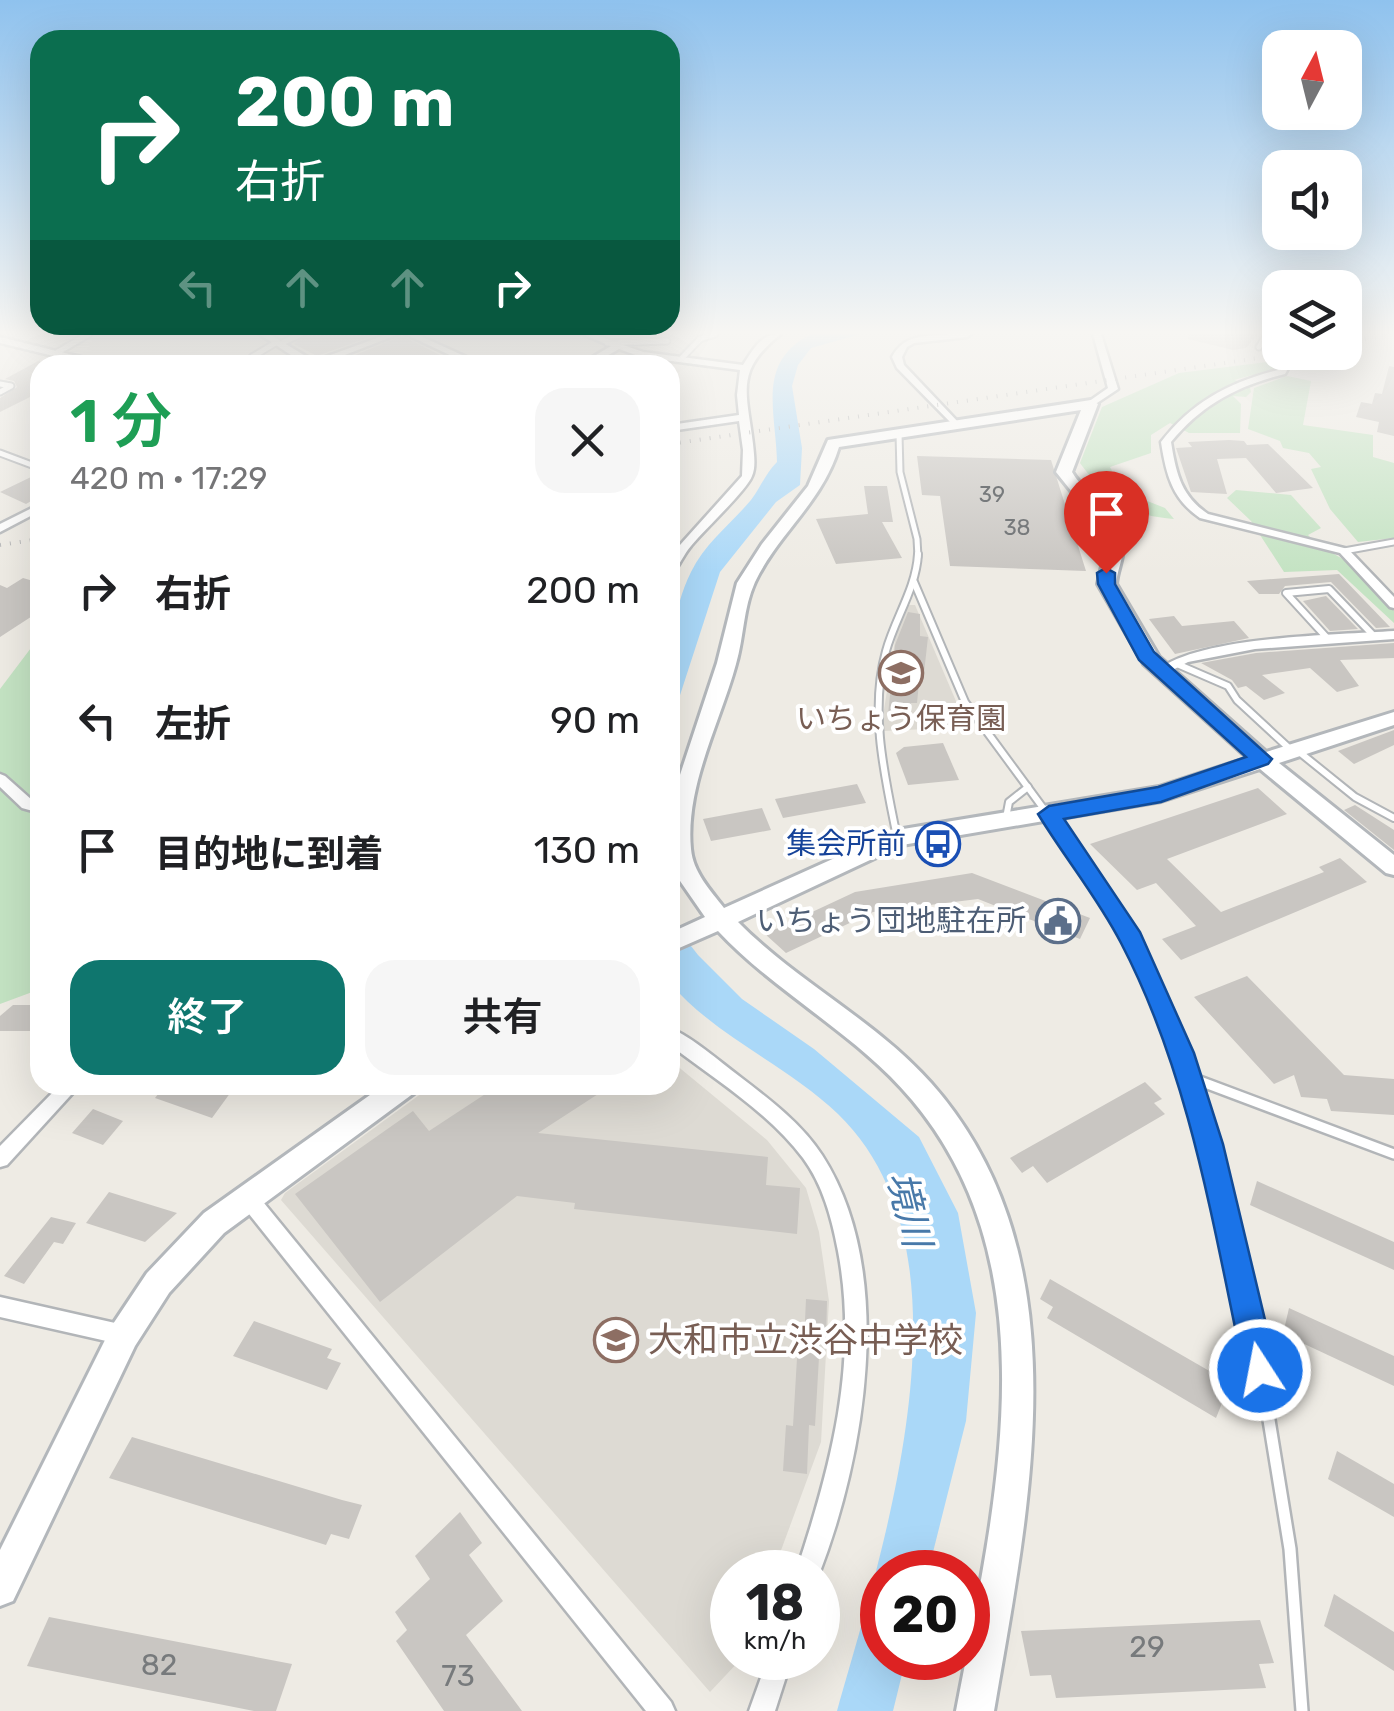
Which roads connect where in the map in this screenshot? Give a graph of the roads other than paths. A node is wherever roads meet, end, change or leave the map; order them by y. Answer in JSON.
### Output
{"nodes":[{"id":1,"x":745,"y":414,"type":"edge"},
{"id":2,"x":945,"y":414,"type":"edge"},
{"id":3,"x":1028,"y":414,"type":"edge"},
{"id":4,"x":1087,"y":414,"type":"edge"},
{"id":5,"x":1192,"y":414,"type":"edge"},
{"id":6,"x":745,"y":417,"type":"junction"},
{"id":7,"x":956,"y":425,"type":"junction"},
{"id":8,"x":680,"y":427,"type":"edge"},
{"id":9,"x":899,"y":434,"type":"junction"},
{"id":10,"x":0,"y":453,"type":"edge"},
{"id":11,"x":30,"y":464,"type":"edge"},
{"id":12,"x":30,"y":512,"type":"edge"},
{"id":13,"x":0,"y":528,"type":"edge"},
{"id":14,"x":1394,"y":542,"type":"edge"},
{"id":15,"x":1344,"y":552,"type":"junction"},
{"id":16,"x":680,"y":554,"type":"edge"},
{"id":17,"x":914,"y":582,"type":"junction"},
{"id":18,"x":1394,"y":604,"type":"edge"},
{"id":19,"x":1372,"y":634,"type":"junction"},
{"id":20,"x":1394,"y":635,"type":"edge"},
{"id":21,"x":1331,"y":642,"type":"junction"},
{"id":22,"x":1170,"y":668,"type":"junction"},
{"id":23,"x":1394,"y":718,"type":"edge"},
{"id":24,"x":1293,"y":749,"type":"junction"},
{"id":25,"x":1261,"y":759,"type":"junction"},
{"id":26,"x":0,"y":779,"type":"edge"},
{"id":27,"x":1028,"y":787,"type":"junction"},
{"id":28,"x":30,"y":805,"type":"edge"},
{"id":29,"x":1049,"y":814,"type":"junction"},
{"id":30,"x":1394,"y":818,"type":"edge"},
{"id":31,"x":1005,"y":820,"type":"junction"},
{"id":32,"x":897,"y":838,"type":"junction"},
{"id":33,"x":1394,"y":867,"type":"edge"},
{"id":34,"x":712,"y":923,"type":"junction"},
{"id":35,"x":680,"y":937,"type":"edge"},
{"id":36,"x":680,"y":1043,"type":"edge"},
{"id":37,"x":1188,"y":1077,"type":"junction"},
{"id":38,"x":62,"y":1095,"type":"edge"},
{"id":39,"x":391,"y":1095,"type":"edge"},
{"id":40,"x":1394,"y":1154,"type":"edge"},
{"id":41,"x":0,"y":1159,"type":"edge"},
{"id":42,"x":248,"y":1198,"type":"junction"},
{"id":43,"x":0,"y":1307,"type":"edge"},
{"id":44,"x":124,"y":1336,"type":"junction"},
{"id":45,"x":814,"y":1550,"type":"edge"},
{"id":46,"x":0,"y":1588,"type":"edge"},
{"id":47,"x":773,"y":1680,"type":"edge"},
{"id":48,"x":662,"y":1711,"type":"edge"},
{"id":49,"x":762,"y":1711,"type":"edge"},
{"id":50,"x":975,"y":1711,"type":"edge"},
{"id":51,"x":1302,"y":1711,"type":"edge"}],
"edges":[{"from":1,"to":6,"type":"street"},
{"from":2,"to":7,"type":"street"},
{"from":3,"to":7,"type":"street"},
{"from":4,"to":22,"type":"street"},
{"from":5,"to":15,"type":"street"},
{"from":6,"to":8,"type":"street"},
{"from":6,"to":16,"type":"street"},
{"from":7,"to":9,"type":"street"},
{"from":9,"to":17,"type":"lane"},
{"from":9,"to":34,"type":"street"},
{"from":10,"to":11,"type":"lane"},
{"from":12,"to":13,"type":"street"},
{"from":14,"to":15,"type":"lane"},
{"from":15,"to":18,"type":"street"},
{"from":17,"to":27,"type":"lane"},
{"from":17,"to":32,"type":"lane"},
{"from":19,"to":20,"type":"street"},
{"from":19,"to":21,"type":"street"},
{"from":19,"to":21,"type":"lane"},
{"from":21,"to":22,"type":"street"},
{"from":22,"to":24,"type":"lane"},
{"from":22,"to":25,"type":"street"},
{"from":23,"to":24,"type":"street"},
{"from":24,"to":25,"type":"street"},
{"from":24,"to":30,"type":"lane"},
{"from":25,"to":29,"type":"street"},
{"from":25,"to":33,"type":"street"},
{"from":26,"to":28,"type":"street"},
{"from":27,"to":29,"type":"lane"},
{"from":27,"to":31,"type":"lane"},
{"from":29,"to":31,"type":"street"},
{"from":29,"to":37,"type":"lane"},
{"from":31,"to":32,"type":"street"},
{"from":32,"to":34,"type":"street"},
{"from":34,"to":35,"type":"street"},
{"from":34,"to":50,"type":"street"},
{"from":36,"to":45,"type":"street"},
{"from":37,"to":40,"type":"lane"},
{"from":37,"to":51,"type":"lane"},
{"from":38,"to":41,"type":"street"},
{"from":39,"to":42,"type":"street"},
{"from":42,"to":44,"type":"street"},
{"from":42,"to":48,"type":"street"},
{"from":43,"to":44,"type":"street"},
{"from":44,"to":46,"type":"street"},
{"from":47,"to":49,"type":"street"}]}
